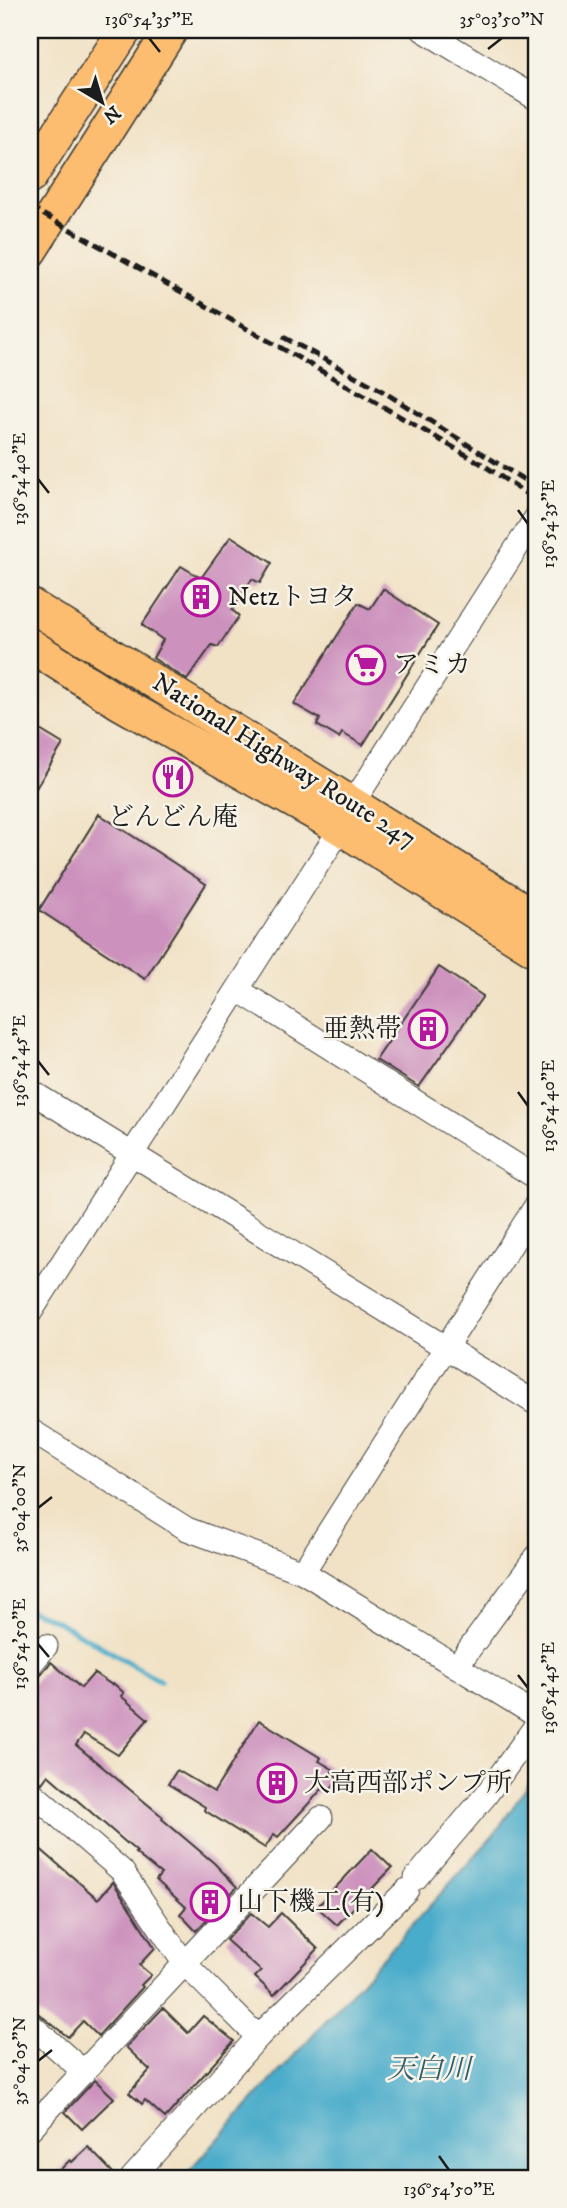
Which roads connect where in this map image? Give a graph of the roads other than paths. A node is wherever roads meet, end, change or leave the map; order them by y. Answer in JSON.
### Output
{"nodes":[{"id":1,"x":125,"y":30,"type":"edge"},
{"id":2,"x":171,"y":30,"type":"edge"},
{"id":3,"x":422,"y":30,"type":"edge"},
{"id":4,"x":537,"y":99,"type":"edge"},
{"id":5,"x":31,"y":171,"type":"edge"},
{"id":6,"x":30,"y":251,"type":"edge"},
{"id":7,"x":537,"y":516,"type":"edge"},
{"id":8,"x":30,"y":605,"type":"edge"},
{"id":9,"x":30,"y":645,"type":"edge"},
{"id":10,"x":347,"y":816,"type":"junction"},
{"id":11,"x":537,"y":918,"type":"edge"},
{"id":12,"x":537,"y":951,"type":"edge"},
{"id":13,"x":238,"y":990,"type":"junction"},
{"id":14,"x":30,"y":1091,"type":"edge"},
{"id":15,"x":132,"y":1153,"type":"junction"},
{"id":16,"x":537,"y":1178,"type":"edge"},
{"id":17,"x":537,"y":1204,"type":"edge"},
{"id":18,"x":30,"y":1312,"type":"edge"},
{"id":19,"x":445,"y":1348,"type":"junction"},
{"id":20,"x":537,"y":1404,"type":"edge"},
{"id":21,"x":30,"y":1430,"type":"edge"},
{"id":22,"x":537,"y":1556,"type":"edge"},
{"id":23,"x":303,"y":1572,"type":"junction"},
{"id":24,"x":46,"y":1646,"type":"dead end"},
{"id":25,"x":30,"y":1665,"type":"edge"},
{"id":26,"x":457,"y":1666,"type":"junction"},
{"id":27,"x":537,"y":1716,"type":"edge"},
{"id":28,"x":537,"y":1724,"type":"edge"},
{"id":29,"x":30,"y":1791,"type":"edge"},
{"id":30,"x":321,"y":1818,"type":"dead end"},
{"id":31,"x":184,"y":1963,"type":"junction"},
{"id":32,"x":30,"y":2024,"type":"edge"},
{"id":33,"x":258,"y":2037,"type":"junction"},
{"id":34,"x":84,"y":2072,"type":"junction"},
{"id":35,"x":30,"y":2129,"type":"edge"},
{"id":36,"x":132,"y":2178,"type":"edge"}],
"edges":[{"from":1,"to":5,"type":"highway"},
{"from":2,"to":6,"type":"highway"},
{"from":3,"to":4,"type":"street"},
{"from":7,"to":10,"type":"street"},
{"from":8,"to":10,"type":"highway","name":"National Highway Route 247"},
{"from":9,"to":10,"type":"highway","name":"National Highway Route 247"},
{"from":10,"to":11,"type":"highway","name":"National Highway Route 247"},
{"from":10,"to":12,"type":"highway","name":"National Highway Route 247"},
{"from":10,"to":13,"type":"street"},
{"from":13,"to":15,"type":"street"},
{"from":13,"to":16,"type":"street"},
{"from":14,"to":15,"type":"street"},
{"from":15,"to":18,"type":"street"},
{"from":15,"to":19,"type":"street"},
{"from":17,"to":19,"type":"street"},
{"from":19,"to":20,"type":"street"},
{"from":19,"to":23,"type":"street"},
{"from":21,"to":23,"type":"street"},
{"from":22,"to":26,"type":"street"},
{"from":23,"to":26,"type":"street"},
{"from":24,"to":25,"type":"street"},
{"from":26,"to":27,"type":"street"},
{"from":28,"to":33,"type":"street"},
{"from":29,"to":31,"type":"street"},
{"from":30,"to":31,"type":"street"},
{"from":31,"to":33,"type":"street"},
{"from":31,"to":34,"type":"street"},
{"from":32,"to":34,"type":"street"},
{"from":33,"to":36,"type":"street"},
{"from":34,"to":35,"type":"street"}]}
